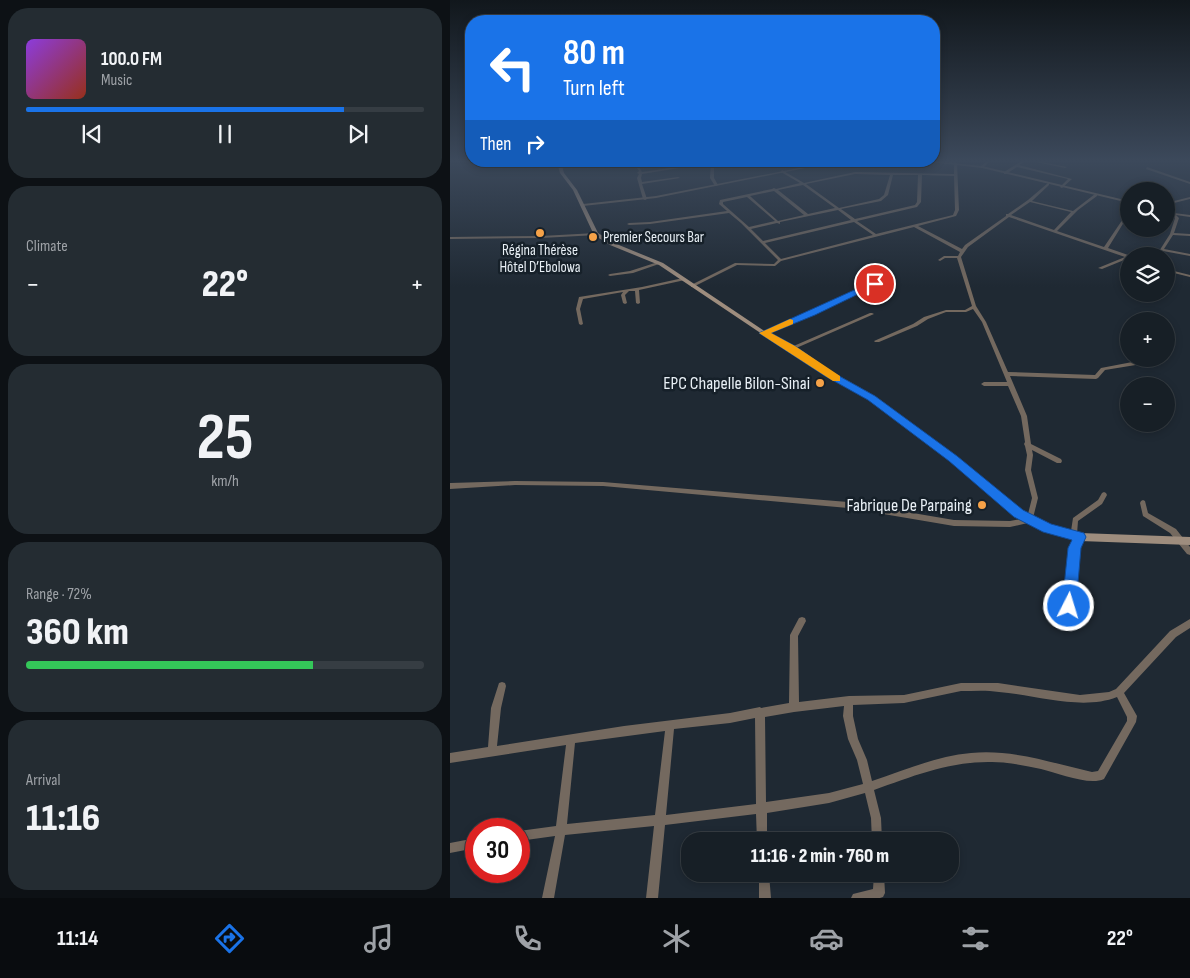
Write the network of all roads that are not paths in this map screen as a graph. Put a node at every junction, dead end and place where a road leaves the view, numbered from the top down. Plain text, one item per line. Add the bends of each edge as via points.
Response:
1 (594, 204) edge
2 (721, 204) edge
3 (758, 204) edge
4 (793, 204) edge
5 (828, 204) edge
6 (861, 204) edge
7 (918, 204) edge
8 (956, 204) edge
9 (1024, 204) edge
10 (1041, 204) edge
11 (1084, 204) edge
12 (583, 205) joint
13 (836, 210) junction
14 (729, 212) junction
15 (1074, 212) junction
16 (1007, 215) junction
17 (1175, 215) edge
18 (808, 216) junction
19 (1183, 216) junction
20 (1190, 216) edge
21 (1177, 218) joint
22 (853, 221) junction
23 (779, 222) junction
24 (629, 224) dead end
25 (1175, 224) edge
26 (1120, 225) edge
27 (915, 226) junction
28 (749, 228) junction
29 (1055, 231) junction
30 (596, 234) junction
31 (1175, 234) edge
32 (1190, 235) edge
33 (876, 236) junction
34 (450, 238) edge
35 (763, 242) junction
36 (1106, 248) junction
37 (962, 251) junction
38 (1175, 252) edge
39 (1120, 254) edge
40 (1190, 255) edge
41 (959, 257) junction
42 (780, 260) junction
43 (940, 260) dead end
44 (1120, 260) edge
45 (658, 263) junction
46 (1100, 268) dead end
47 (1175, 272) edge
48 (610, 275) dead end
49 (1190, 276) edge
50 (683, 279) junction
51 (875, 284) dead end
52 (694, 286) junction
53 (637, 289) junction
54 (627, 291) junction
55 (625, 303) dead end
56 (638, 303) dead end
57 (974, 306) junction
58 (872, 314) dead end
59 (581, 324) dead end
60 (764, 333) junction
61 (877, 341) dead end
62 (792, 348) junction
63 (1120, 366) edge
64 (1006, 374) junction
65 (984, 384) dead end
66 (1010, 384) junction
67 (1027, 444) junction
68 (1059, 461) dead end
69 (450, 486) edge
70 (1104, 495) dead end
71 (1143, 503) dead end
72 (1030, 520) junction
73 (1071, 534) junction
74 (1080, 537) junction
75 (1186, 541) edge
76 (1190, 552) edge
77 (1069, 606) dead end
78 (802, 621) dead end
79 (1190, 624) edge
80 (502, 686) dead end
81 (1119, 692) junction
82 (849, 701) junction
83 (794, 707) junction
84 (760, 712) junction
85 (670, 725) junction
86 (571, 739) junction
87 (492, 752) junction
88 (450, 758) edge
89 (868, 787) junction
90 (760, 809) junction
91 (659, 820) junction
92 (561, 830) junction
93 (761, 832) edge
94 (877, 832) edge
95 (530, 834) edge
96 (465, 845) edge
97 (450, 848) edge
98 (764, 882) edge
99 (879, 882) edge
100 (548, 898) edge
101 (652, 898) edge
102 (765, 898) edge
103 (857, 898) edge

1 - 12 street
2 - 14 street
3 - 23 street
4 - 18 street
5 - 13 street
6 - 13 street
7 - 22 street
8 - 27 street via 956,215
9 - 16 street
10 - 15 street
11 - 15 street
12 - 30 main road
13 - 18 street
13 - 22 street
14 - 24 street
14 - 28 street
15 - 29 street
16 - 29 street
16 - 37 street
17 - 19 street
18 - 23 street
19 - 20 street
19 - 21 street
21 - 25 street
22 - 33 street
22 - 35 street
23 - 28 street
26 - 36 street
27 - 33 street
27 - 37 street
28 - 35 street
29 - 36 street
30 - 34 street
30 - 45 main road
31 - 32 street
33 - 42 street
35 - 42 street
36 - 39 street
37 - 41 street
38 - 40 street
41 - 43 street
41 - 57 street
42 - 52 street via 775,265 736,264
44 - 46 street
45 - 48 street
45 - 50 main road
47 - 49 street
50 - 52 main road
50 - 53 street
51 - 60 street
52 - 60 main road
53 - 54 street
53 - 56 street
54 - 55 street via 623,295
54 - 59 street via 581,298 578,309
57 - 61 street via 966,311 946,311 926,318
57 - 64 street
58 - 62 street
60 - 62 main road
62 - 72 main road via 872,398
63 - 64 street via 1103,369 1096,377
64 - 66 street
65 - 66 street
66 - 67 street via 1024,416
67 - 68 street
67 - 72 street via 1030,455 1028,470 1035,498
69 - 72 street via 603,484 848,505 954,523 1010,524
70 - 73 street via 1100,502 1075,520
71 - 75 street via 1145,514
72 - 73 main road
73 - 74 main road
74 - 75 main road
74 - 77 street via 1074,548
75 - 76 street
78 - 83 street via 794,635
79 - 81 street via 1173,634
80 - 87 street via 496,708
81 - 82 street via 1080,699 998,687 961,687 904,698
81 - 89 street via 1132,716 1131,722 1101,776 1092,777 992,757 960,759 920,768
82 - 83 street
82 - 89 street via 848,716 853,740
83 - 84 street
84 - 85 street
84 - 90 street
85 - 86 street
85 - 91 street
86 - 87 street
86 - 92 street
87 - 88 street
89 - 90 street via 838,796
89 - 94 street
90 - 91 street
90 - 93 street
91 - 92 street
91 - 101 street
92 - 95 street
92 - 100 street
96 - 97 street
98 - 102 street
99 - 103 street via 879,893

